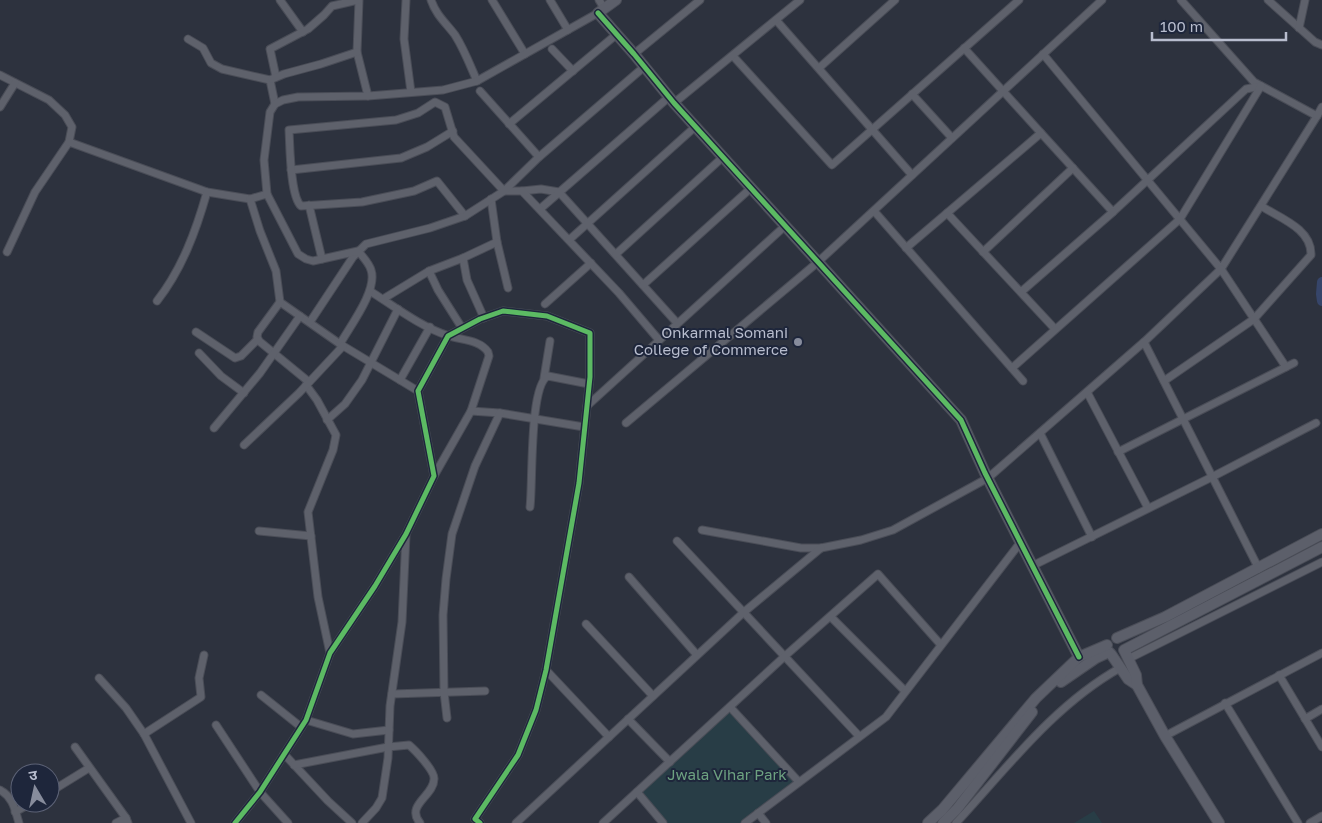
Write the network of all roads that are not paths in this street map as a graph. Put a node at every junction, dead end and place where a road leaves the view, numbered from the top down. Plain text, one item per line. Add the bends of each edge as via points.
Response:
1 (280, 0) edge
2 (359, 0) edge
3 (406, 0) edge
4 (431, 0) edge
5 (492, 0) edge
6 (550, 0) edge
7 (616, 0) edge
8 (700, 0) edge
9 (800, 0) edge
10 (895, 0) edge
11 (1019, 0) edge
12 (1102, 0) edge
13 (1181, 0) edge
14 (1268, 0) edge
15 (1305, 0) edge
16 (330, 3) edge
17 (600, 11) edge
18 (776, 20) junction
19 (1299, 28) junction
20 (568, 30) junction
21 (303, 32) junction
22 (617, 34) junction
23 (188, 40) dead end
24 (1322, 45) edge
25 (964, 48) junction
26 (552, 49) dead end
27 (357, 52) junction
28 (525, 54) junction
29 (634, 54) junction
30 (1044, 54) junction
31 (732, 56) junction
32 (644, 67) junction
33 (819, 68) junction
34 (573, 71) junction
35 (0, 75) edge
36 (273, 78) junction
37 (477, 81) junction
38 (16, 83) junction
39 (1261, 86) junction
40 (480, 91) dead end
41 (411, 92) junction
42 (1003, 92) junction
43 (912, 94) junction
44 (368, 96) junction
45 (671, 100) junction
46 (275, 104) junction
47 (0, 106) edge
48 (1322, 107) edge
49 (1317, 116) junction
50 (509, 124) junction
51 (695, 127) junction
52 (872, 129) junction
53 (453, 131) junction
54 (1041, 133) junction
55 (952, 138) junction
56 (69, 142) junction
57 (723, 157) junction
58 (539, 158) junction
59 (1073, 168) junction
60 (291, 170) junction
61 (912, 175) junction
62 (1148, 180) junction
63 (751, 188) junction
64 (504, 191) junction
65 (522, 191) junction
66 (207, 192) junction
67 (559, 192) junction
68 (267, 194) junction
69 (250, 199) junction
70 (491, 200) junction
71 (309, 205) junction
72 (1261, 206) junction
73 (540, 209) junction
74 (874, 211) junction
75 (1113, 212) junction
76 (947, 213) junction
77 (466, 216) junction
78 (1180, 219) junction
79 (588, 223) junction
80 (785, 226) junction
81 (569, 240) junction
82 (497, 242) junction
83 (361, 248) junction
84 (906, 248) junction
85 (7, 252) dead end
86 (983, 252) junction
87 (616, 254) junction
88 (463, 258) junction
89 (322, 259) junction
90 (818, 262) junction
91 (591, 263) junction
92 (1221, 269) junction
93 (429, 271) junction
94 (643, 285) junction
95 (508, 288) dead end
96 (370, 291) junction
97 (1020, 292) junction
98 (383, 299) junction
99 (157, 302) dead end
100 (280, 302) junction
101 (545, 304) dead end
102 (398, 309) junction
103 (300, 316) junction
104 (484, 318) junction
105 (1254, 319) junction
106 (310, 322) junction
107 (677, 323) junction
108 (430, 327) junction
109 (462, 328) junction
110 (1056, 329) junction
111 (196, 332) dead end
112 (448, 336) junction
113 (258, 339) junction
114 (659, 340) junction
115 (550, 341) dead end
116 (1144, 342) junction
117 (342, 345) junction
118 (199, 354) dead end
119 (274, 354) junction
120 (372, 363) junction
121 (1294, 363) dead end
122 (1286, 367) junction
123 (1012, 368) junction
124 (544, 378) junction
125 (400, 380) junction
126 (1023, 381) dead end
127 (1164, 381) junction
128 (308, 383) junction
129 (589, 384) junction
130 (418, 391) junction
131 (244, 392) junction
132 (1086, 392) junction
133 (587, 406) junction
134 (472, 411) junction
135 (500, 413) junction
136 (535, 418) junction
137 (327, 420) junction
138 (1183, 420) junction
139 (1316, 422) dead end
140 (626, 423) dead end
141 (584, 427) junction
142 (214, 428) dead end
143 (1040, 433) junction
144 (244, 445) dead end
145 (1118, 452) junction
146 (434, 476) junction
147 (1212, 477) junction
148 (988, 478) junction
149 (530, 507) dead end
150 (1148, 508) junction
151 (702, 530) dead end
152 (259, 531) dead end
153 (406, 534) junction
154 (1322, 534) edge
155 (311, 536) junction
156 (1092, 537) junction
157 (676, 541) dead end
158 (1020, 542) junction
159 (1322, 547) edge
160 (820, 548) junction
161 (1322, 562) edge
162 (1032, 566) junction
163 (1259, 569) junction
164 (630, 577) dead end
165 (1208, 605) junction
166 (744, 612) junction
167 (1214, 616) junction
168 (832, 617) junction
169 (586, 624) dead end
170 (1117, 638) junction
171 (941, 645) junction
172 (1109, 650) junction
173 (330, 653) junction
174 (1322, 653) edge
175 (1126, 654) junction
176 (204, 655) dead end
177 (698, 655) junction
178 (785, 656) junction
179 (1079, 657) junction
180 (1120, 668) junction
181 (549, 673) junction
182 (1279, 675) junction
183 (99, 678) dead end
184 (1137, 684) junction
185 (485, 691) dead end
186 (905, 691) junction
187 (444, 692) junction
188 (392, 694) junction
189 (261, 695) dead end
190 (653, 696) junction
191 (1225, 703) junction
192 (730, 707) junction
193 (1322, 710) edge
194 (446, 718) dead end
195 (628, 719) junction
196 (1305, 719) junction
197 (306, 720) junction
198 (216, 725) dead end
199 (301, 727) junction
200 (389, 730) junction
201 (144, 734) junction
202 (859, 736) junction
203 (1165, 736) junction
204 (609, 737) junction
205 (75, 747) dead end
206 (388, 747) junction
207 (1322, 747) edge
208 (284, 754) junction
209 (670, 762) junction
210 (294, 765) junction
211 (89, 768) junction
212 (799, 782) junction
213 (60, 786) edge
214 (0, 790) edge
215 (260, 792) junction
216 (636, 792) junction
217 (10, 799) edge
218 (758, 813) junction
219 (1322, 816) edge
220 (127, 820) edge
221 (475, 822) edge
222 (936, 822) edge
223 (116, 823) edge
224 (192, 823) edge
225 (235, 823) edge
226 (288, 823) edge
227 (352, 823) edge
228 (362, 823) edge
229 (420, 823) edge
230 (516, 823) edge
231 (602, 823) edge
232 (663, 823) edge
233 (745, 823) edge
234 (766, 823) edge
235 (956, 823) edge
236 (1219, 823) edge
237 (1298, 823) edge
238 (1310, 823) edge

1 - 21 street
2 - 16 street
2 - 27 street
3 - 41 street via 404,39
4 - 37 street via 439,17 455,36
5 - 28 street
6 - 20 street
7 - 17 street
8 - 29 street
9 - 18 street
10 - 33 street
11 - 25 street
12 - 30 street
13 - 39 street
14 - 19 street
15 - 19 street
16 - 21 street via 324,15
17 - 20 street
17 - 22 street
18 - 31 street
18 - 33 street
19 - 24 street
20 - 28 street
21 - 36 street via 270,49
22 - 29 street
22 - 34 street
23 - 36 street via 203,48 211,63 222,69
25 - 42 street
25 - 43 street
26 - 34 street
27 - 36 street
27 - 44 street
28 - 37 street
29 - 32 street
30 - 42 street
30 - 62 street
31 - 45 street
31 - 52 street via 832,165
32 - 45 street
32 - 58 street
33 - 52 street
34 - 50 street
35 - 38 street
36 - 46 street
37 - 41 street via 443,90
38 - 47 street
38 - 56 street via 49,100 66,115 72,127
39 - 49 street
39 - 62 street via 1246,88
39 - 78 street
40 - 50 street
41 - 44 street
42 - 54 street
42 - 55 street
43 - 52 street
43 - 55 street
44 - 46 street via 298,97
45 - 51 street
45 - 67 street
46 - 68 street via 270,112 264,160
48 - 49 street
49 - 72 street
50 - 58 street
51 - 57 street
51 - 79 street
52 - 61 street
53 - 60 street via 400,158
53 - 60 street via 446,107 434,102 418,113 396,120 289,130
53 - 64 street via 454,137
54 - 59 street
54 - 76 street
55 - 61 street
56 - 66 street
56 - 85 street via 35,192
57 - 63 street
57 - 87 street
58 - 64 street
59 - 75 street
59 - 86 street
60 - 71 street via 297,201 301,206
61 - 74 street
62 - 75 street
62 - 78 street
63 - 80 street
63 - 94 street
64 - 65 street
64 - 70 street
65 - 67 street via 541,189
65 - 73 street
66 - 69 street
66 - 99 street via 188,247
67 - 73 street
67 - 79 street
68 - 69 street
68 - 89 street via 298,254 313,261
69 - 100 street via 276,271
70 - 77 street
70 - 82 street
71 - 77 street via 362,202 414,191 437,181
71 - 89 street
72 - 92 street
72 - 105 street via 1301,231 1311,247 1310,255 1300,268
73 - 81 street
74 - 84 street
74 - 90 street
75 - 97 street
76 - 84 street
76 - 86 street
77 - 83 street
78 - 92 street
78 - 110 street
79 - 81 street
79 - 87 street
80 - 90 street
80 - 107 street
81 - 91 street
82 - 88 street
82 - 95 street
83 - 89 street
83 - 96 street via 372,271
83 - 106 street
84 - 123 street
86 - 97 street
87 - 94 street
88 - 93 street
88 - 104 street via 467,280
90 - 140 street
90 - 148 street via 961,420
91 - 101 street
91 - 114 street
92 - 105 street
92 - 116 street
93 - 98 street
93 - 109 street
94 - 107 street
96 - 98 street
96 - 117 street
97 - 110 street
98 - 102 street
100 - 103 street
100 - 113 street via 258,332
102 - 108 street
102 - 120 street
103 - 106 street
103 - 119 street
104 - 109 street
104 - 129 street via 503,311 547,316 590,333
105 - 122 street
105 - 127 street
106 - 117 street
107 - 114 street
108 - 112 street
108 - 125 street
109 - 112 street
110 - 123 street
111 - 113 street via 235,358
112 - 130 street
112 - 134 street via 480,344 488,352
113 - 119 street
114 - 133 street
115 - 124 street
116 - 127 street
116 - 132 street
117 - 120 street
117 - 128 street
118 - 131 street via 221,376
119 - 128 street
119 - 131 street
120 - 125 street
120 - 137 street via 355,391
121 - 122 street
122 - 138 street
123 - 126 street
124 - 129 street via 552,376
124 - 136 street
125 - 130 street
127 - 138 street
128 - 137 street
128 - 144 street
129 - 133 street
130 - 146 street
131 - 142 street
132 - 143 street
132 - 145 street
133 - 141 street
134 - 135 street
134 - 146 street
135 - 136 street
135 - 187 street via 475,466 452,534 443,615
136 - 141 street
136 - 149 street
137 - 155 street via 336,435 308,512
138 - 145 street
138 - 147 street
139 - 147 street
141 - 181 street via 579,483
143 - 148 street
143 - 156 street
145 - 150 street
146 - 153 street
147 - 150 street
147 - 163 street
148 - 158 street
148 - 160 street via 893,530
150 - 156 street
151 - 160 street via 801,548
152 - 155 street
153 - 173 street
153 - 188 street via 402,622
154 - 163 street
155 - 173 street via 318,597
156 - 162 street
157 - 166 street
158 - 162 street
158 - 171 street
159 - 165 street
160 - 166 street
161 - 167 street
162 - 179 street
163 - 170 street
164 - 177 street
165 - 167 street
165 - 175 street
166 - 177 street
166 - 178 street
167 - 175 street
168 - 171 street via 878,574
168 - 178 street
168 - 186 street
169 - 190 street
170 - 172 street via 1110,640
170 - 175 street via 1123,642
171 - 186 street
172 - 175 street via 1117,655
172 - 179 street
172 - 180 street
172 - 222 street via 1070,675 1040,702 957,809
173 - 197 street
174 - 182 street
175 - 184 street
176 - 201 street via 199,678 201,697
177 - 190 street
178 - 192 street
178 - 202 street
179 - 222 street via 1036,698
180 - 184 street via 1128,679
180 - 235 street via 1057,713
181 - 204 street
181 - 221 street via 518,755
182 - 191 street
182 - 196 street
183 - 201 street
184 - 203 street
185 - 187 street
186 - 202 street via 886,717
187 - 188 street
187 - 194 street
188 - 200 street
189 - 199 street
190 - 195 street
191 - 203 street
191 - 237 street
192 - 209 street
192 - 212 street
193 - 196 street
195 - 204 street
195 - 209 street
196 - 207 street
197 - 199 street
197 - 200 street via 353,734
198 - 215 street
199 - 208 street
200 - 206 street
201 - 224 street
202 - 212 street
203 - 236 street
204 - 230 street
205 - 211 street
206 - 210 street
206 - 228 street via 382,798
206 - 229 street via 409,745 434,775 433,784 416,809
208 - 210 street
208 - 215 street
209 - 216 street
210 - 227 street
211 - 213 street
211 - 220 street
212 - 218 street
214 - 217 street
215 - 225 street
215 - 226 street
216 - 231 street
216 - 232 street
218 - 233 street
218 - 234 street
219 - 238 street
220 - 223 street

